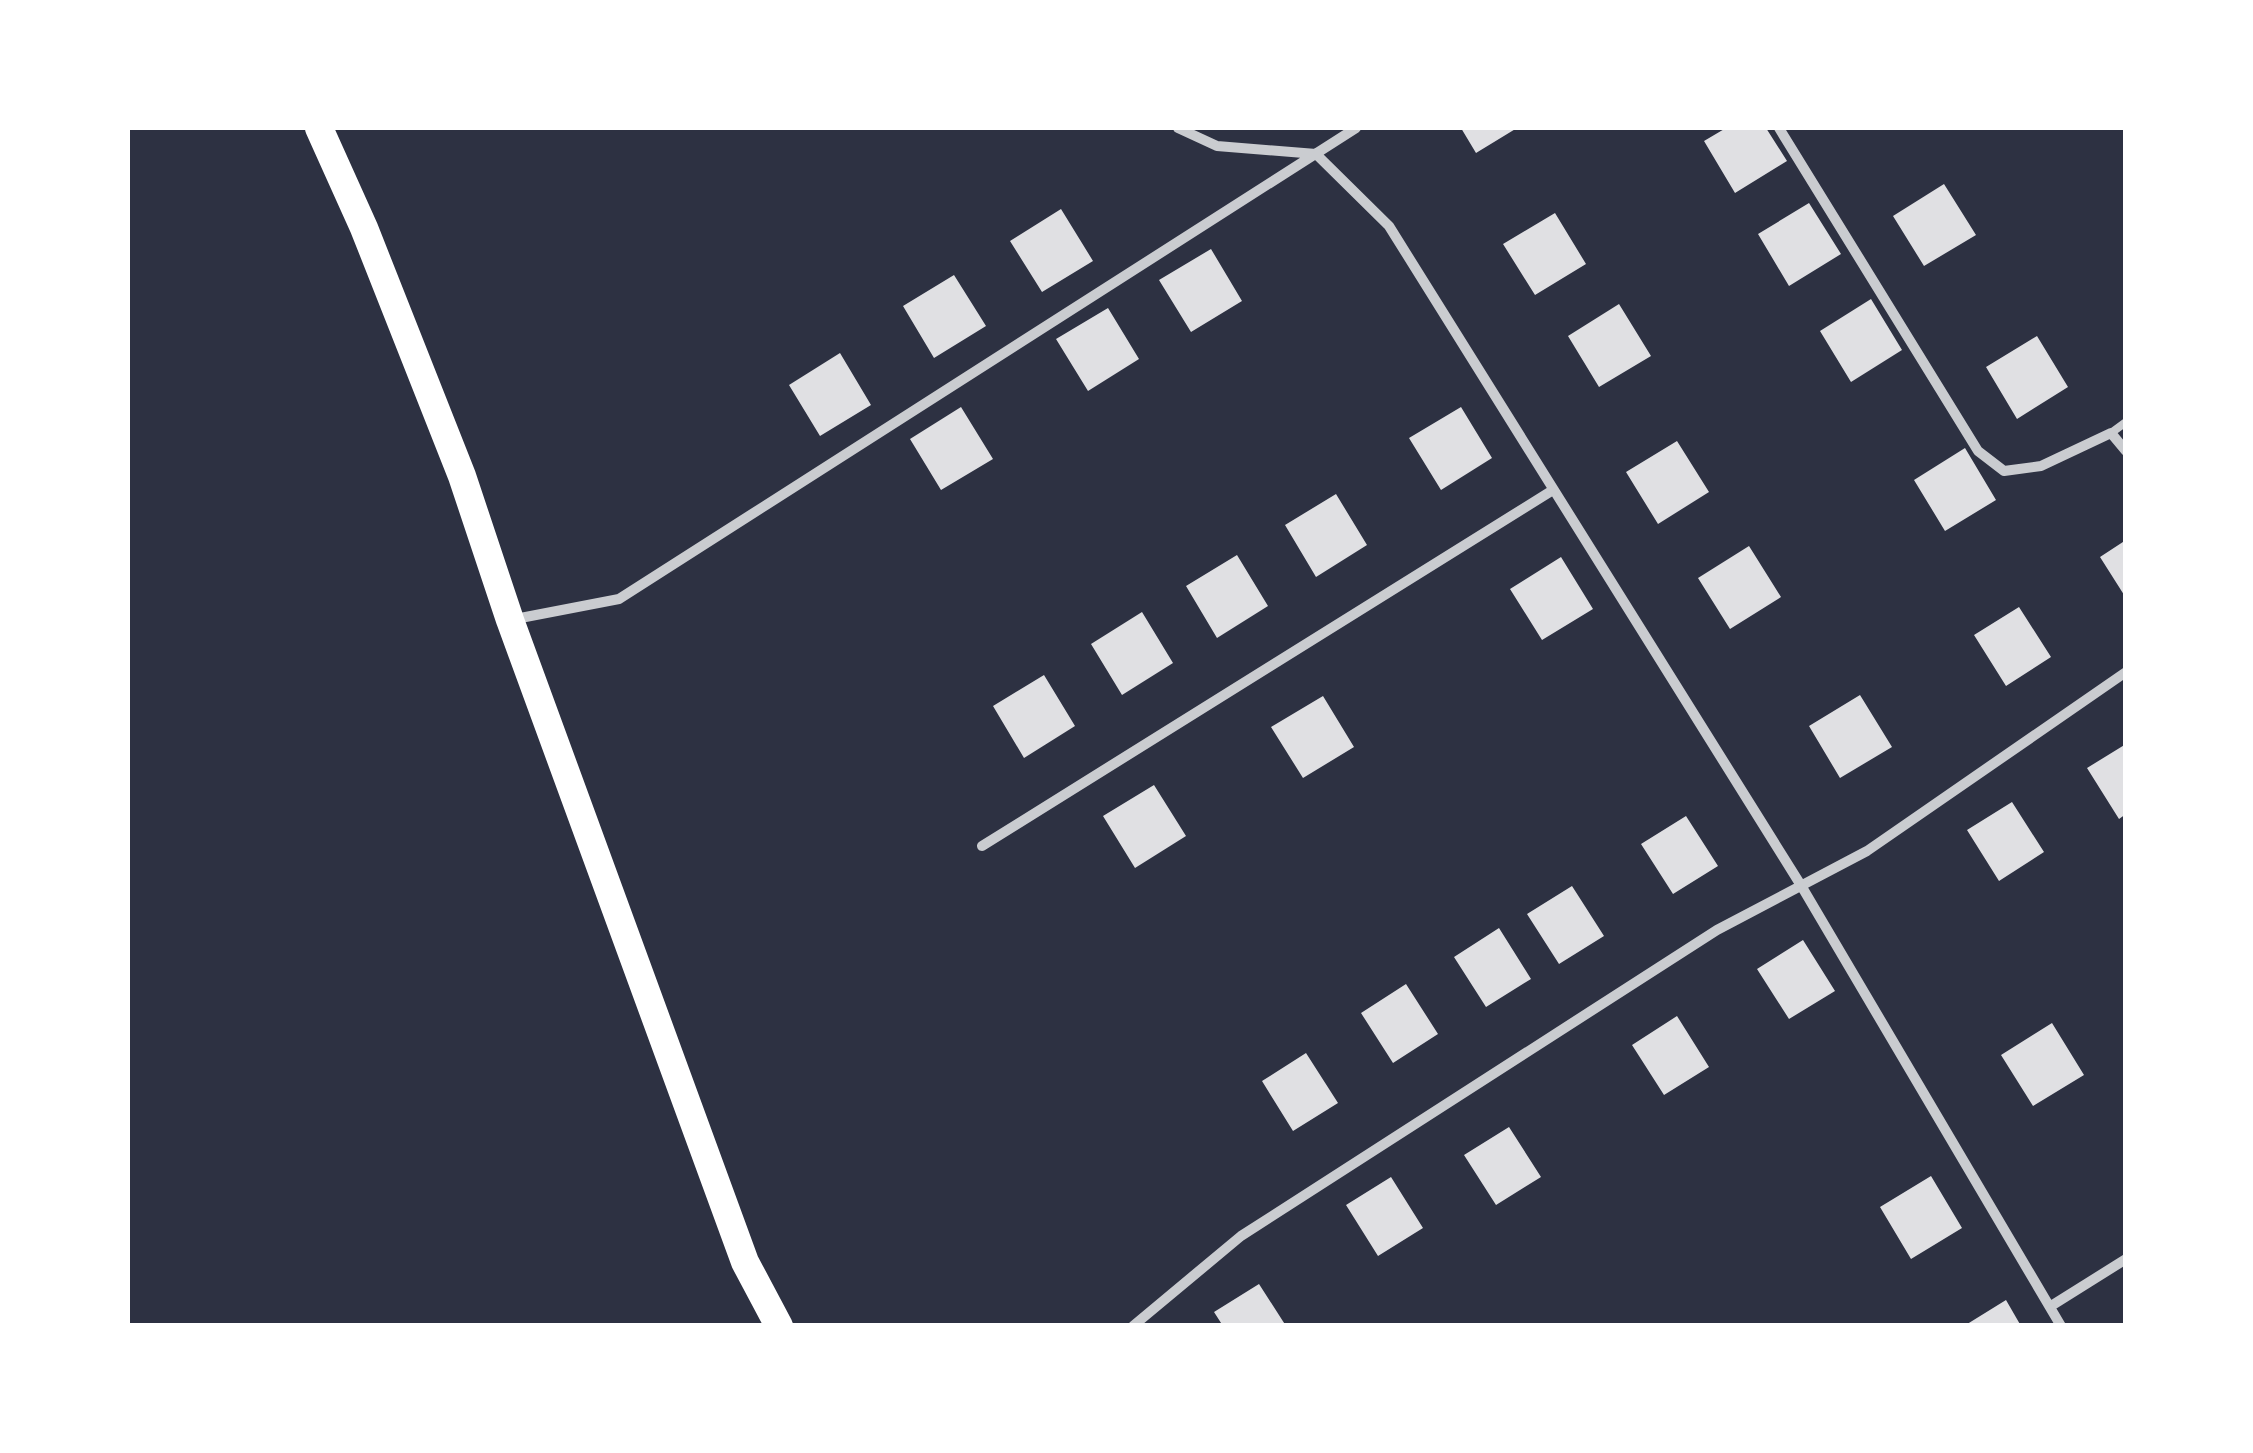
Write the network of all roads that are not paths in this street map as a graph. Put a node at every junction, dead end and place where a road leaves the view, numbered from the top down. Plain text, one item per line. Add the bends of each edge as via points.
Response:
1 (319, 128) edge
2 (1178, 128) edge
3 (1356, 128) edge
4 (1780, 128) edge
5 (1316, 154) junction
6 (2126, 422) edge
7 (2111, 433) junction
8 (2126, 451) edge
9 (1554, 490) junction
10 (510, 620) junction
11 (2126, 672) edge
12 (982, 846) dead end
13 (1802, 887) junction
14 (2126, 1259) edge
15 (2051, 1306) junction
16 (779, 1326) edge
17 (1133, 1326) edge
18 (2062, 1326) edge

1 - 10 highway via 462,476
2 - 5 street via 1217,146
3 - 5 street
4 - 7 street via 1978,451 2004,472 2040,466
5 - 9 street via 1389,226
5 - 10 street via 619,599
6 - 7 lane
7 - 8 street
9 - 12 street
9 - 13 street
10 - 16 highway via 745,1262
11 - 13 street via 1867,850
13 - 15 street
13 - 17 street via 1718,930 1241,1236
14 - 15 street
15 - 18 street

